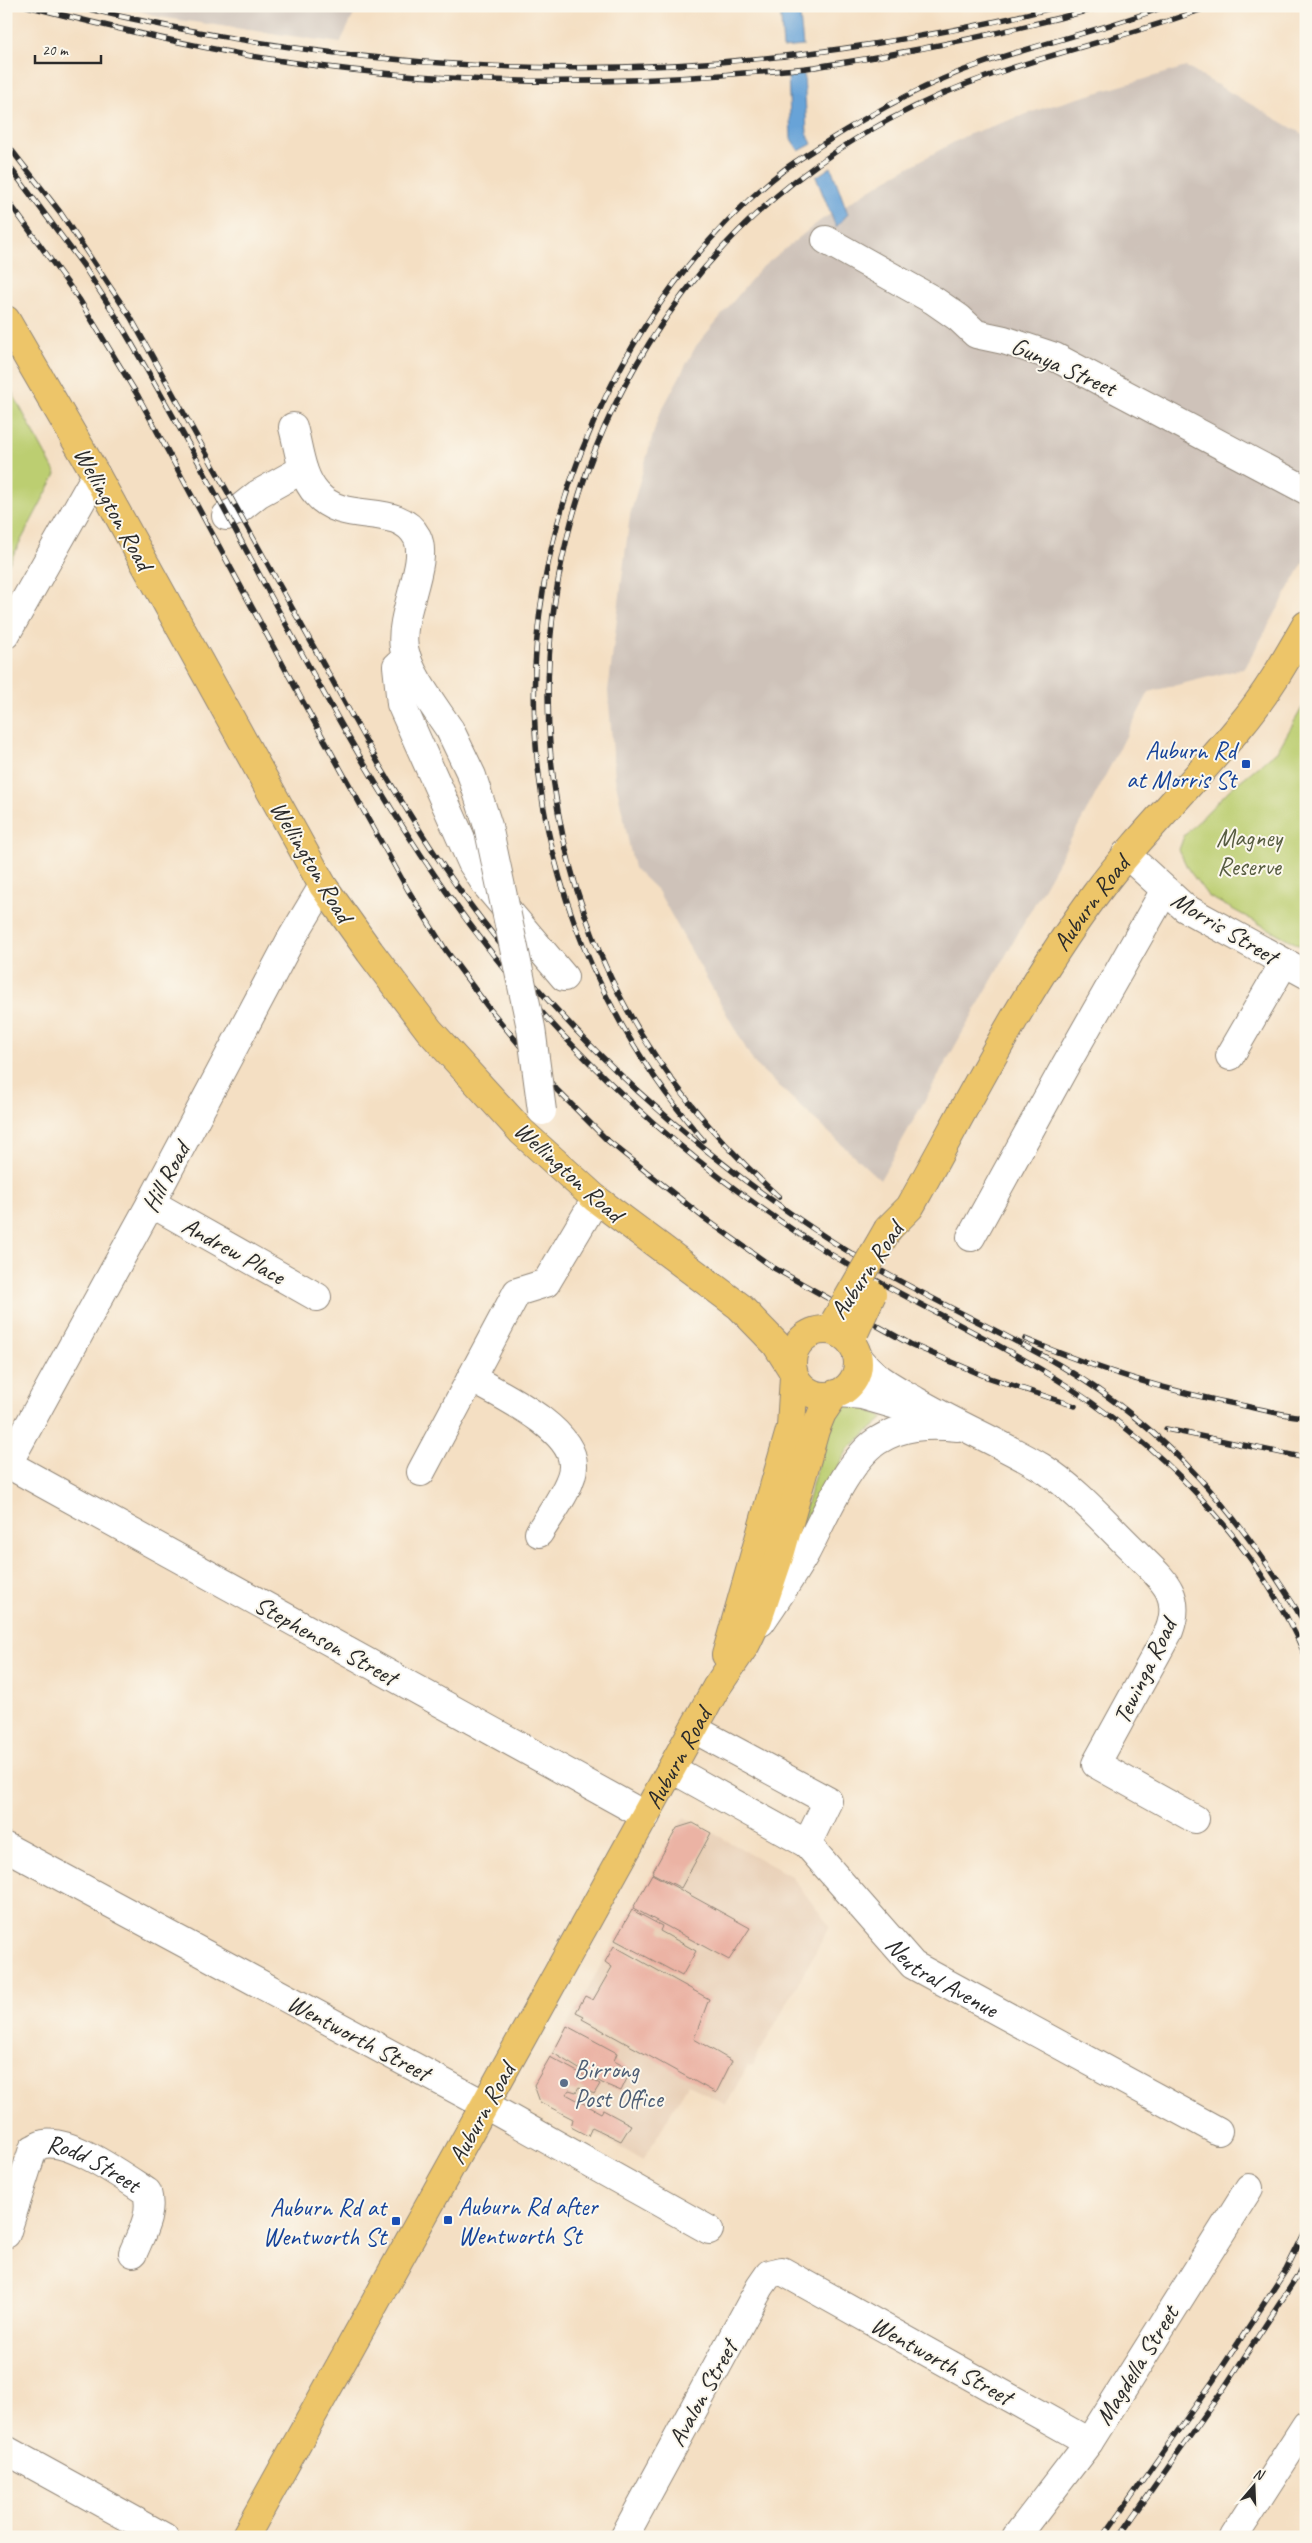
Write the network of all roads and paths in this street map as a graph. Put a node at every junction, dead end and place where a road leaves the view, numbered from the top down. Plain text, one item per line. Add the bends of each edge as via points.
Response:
1 (826, 240) dead end
2 (6, 320) edge
3 (293, 427) dead end
4 (303, 469) junction
5 (96, 475) junction
6 (1306, 490) edge
7 (226, 516) dead end
8 (1306, 625) edge
9 (6, 634) edge
10 (407, 658) junction
11 (1126, 854) junction
12 (323, 886) junction
13 (1165, 890) junction
14 (1295, 968) edge
15 (564, 977) dead end
16 (1230, 1056) dead end
17 (522, 1132) junction
18 (596, 1200) junction
19 (151, 1203) junction
20 (971, 1237) dead end
21 (317, 1297) dead end
22 (739, 1306) junction
23 (839, 1336) junction
24 (794, 1373) junction
25 (471, 1378) junction
26 (837, 1394) junction
27 (958, 1424) junction
28 (7, 1465) edge
29 (421, 1472) dead end
30 (539, 1533) dead end
31 (746, 1644) junction
32 (716, 1688) junction
33 (694, 1729) junction
34 (672, 1769) junction
35 (646, 1816) junction
36 (1195, 1819) dead end
37 (807, 1844) junction
38 (6, 1847) edge
39 (486, 2106) junction
40 (1218, 2130) dead end
41 (1249, 2188) dead end
42 (709, 2230) dead end
43 (6, 2234) edge
44 (133, 2253) dead end
45 (795, 2278) joint
46 (1306, 2425) edge
47 (1088, 2442) junction
48 (6, 2450) edge
49 (164, 2537) edge
50 (245, 2537) edge
51 (624, 2537) edge
52 (1016, 2537) edge
53 (1234, 2537) edge

1 - 6 street, Gunya Street via 933,300 976,334 1055,357
2 - 5 main road, Wellington Road
3 - 4 street
4 - 7 street
4 - 10 street via 316,494 330,506 396,519 411,528 418,539 419,562 403,629
5 - 9 street
5 - 12 main road, Wellington Road
8 - 11 main road, Auburn Road via 1271,686 1240,726
10 - 15 street via 397,666 401,704 472,862 487,886
10 - 17 street, bridge via 450,730 472,776 488,826 531,1028 542,1111
11 - 13 street, Morris Street
11 - 23 main road, Auburn Road, bridge via 1033,985
12 - 17 main road, Wellington Road via 429,1030
12 - 19 street, Hill Road via 290,941
13 - 14 street, Morris Street via 1185,908
13 - 20 street, Auburn Road
14 - 16 street
17 - 18 main road, Wellington Road
18 - 22 main road, Wellington Road
18 - 25 street via 546,1283 517,1292
19 - 21 street, Andrew Place
19 - 28 street, Hill Road
22 - 23 main road, Wellington Road via 790,1327
22 - 24 main road, Wellington Road via 765,1332
23 - 24 main road via 797,1344 792,1357
23 - 26 main road via 856,1374 850,1384
23 - 27 street, Tewinga Road via 884,1382
24 - 26 main road via 801,1386 811,1393 822,1396
24 - 32 main road, Auburn Road via 791,1427
25 - 29 street
25 - 30 street via 530,1412 570,1449 573,1466 567,1485
26 - 27 street, Tewinga Road via 866,1396
26 - 31 main road, Auburn Road via 822,1413 815,1430 766,1599
27 - 31 street, Auburn Road via 907,1428 886,1436 867,1449 847,1476 786,1586
27 - 36 street, Tewinga Road via 1043,1468 1072,1491 1171,1593 1175,1605 1169,1630 1096,1764
28 - 35 street, Stephenson Street
31 - 32 main road, Auburn Road
32 - 33 main road, Auburn Road
33 - 34 main road, Auburn Road
33 - 37 street via 828,1801
34 - 35 main road, Auburn Road
34 - 37 street, Neutral Avenue
35 - 39 main road, Auburn Road
37 - 40 street, Neutral Avenue via 913,1966
38 - 39 street, Wentworth Street
39 - 42 street, Wentworth Street
39 - 50 main road, Auburn Road
41 - 47 street, Magdella Street
43 - 44 street, Rodd Street via 33,2149 44,2144 60,2145 84,2154 147,2192 150,2204 147,2220
45 - 47 street, Wentworth Street
45 - 51 street, Avalon Street via 782,2271 769,2274
46 - 53 street
47 - 52 street, Magdella Street
48 - 49 street

